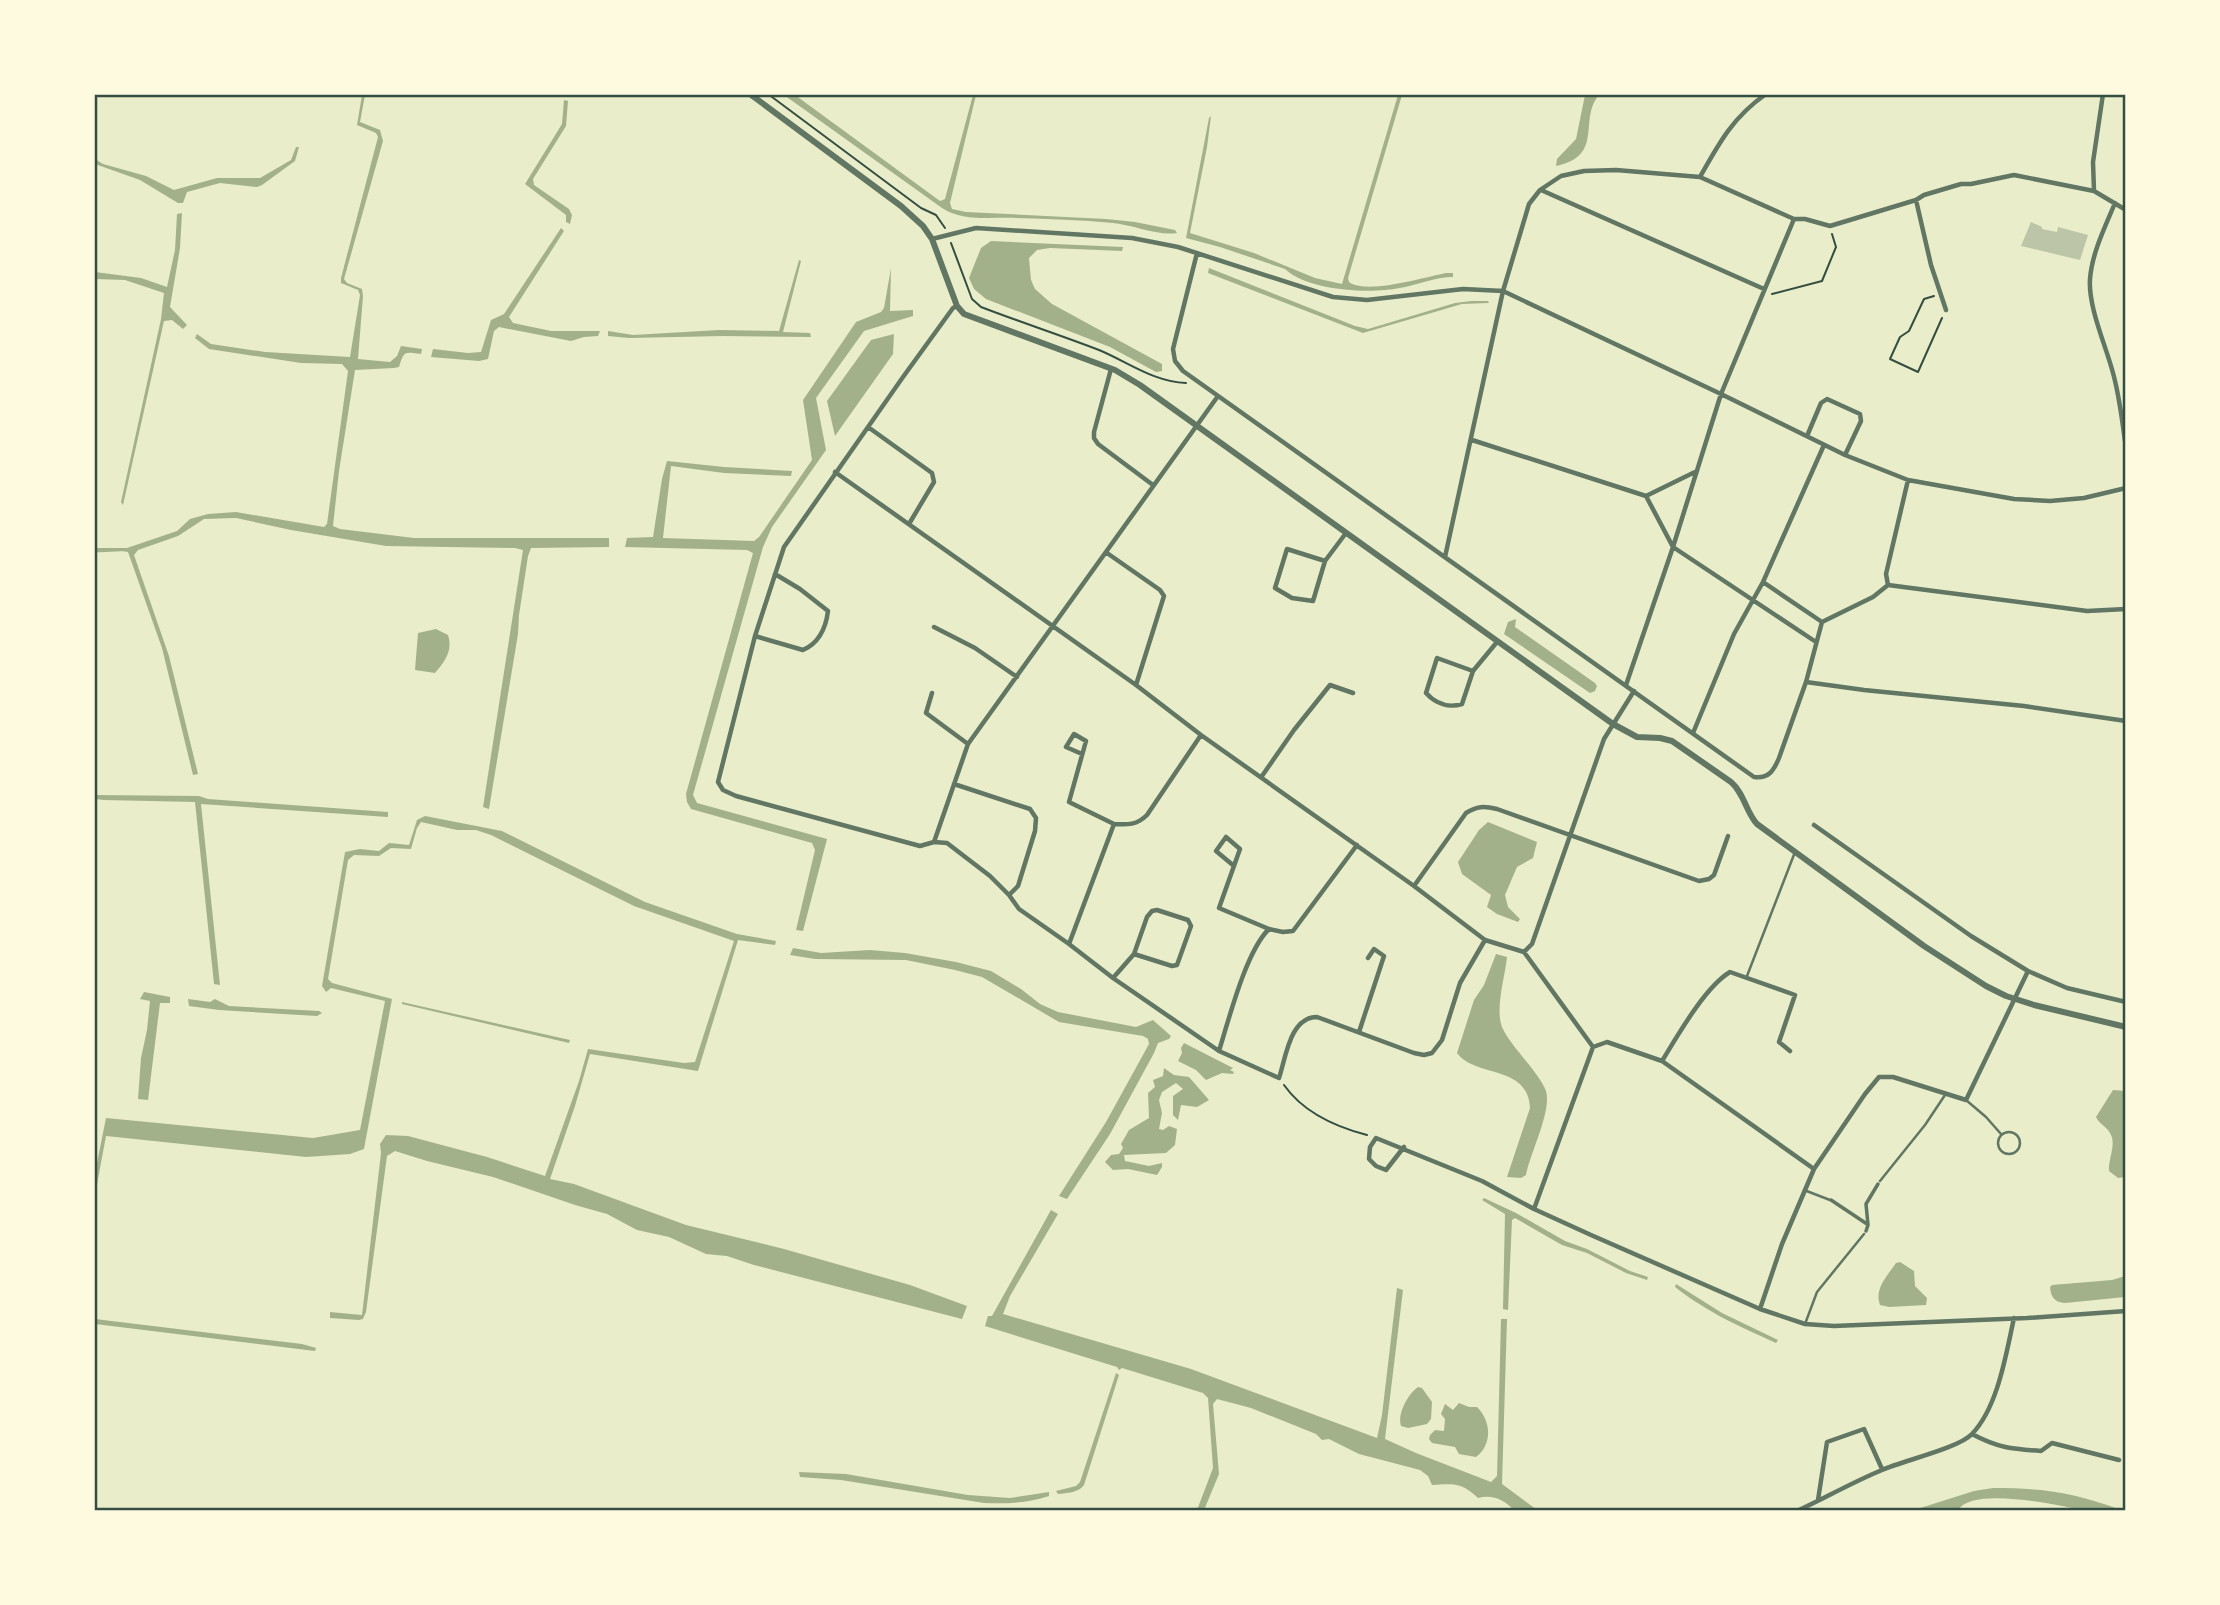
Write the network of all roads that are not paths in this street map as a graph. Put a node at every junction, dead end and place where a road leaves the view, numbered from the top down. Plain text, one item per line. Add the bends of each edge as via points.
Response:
1 (750, 94) edge
2 (1766, 94) edge
3 (2103, 94) edge
4 (1700, 177) junction
5 (1540, 190) junction
6 (2094, 191) junction
7 (1916, 200) junction
8 (2115, 203) junction
9 (2126, 210) edge
10 (1794, 219) junction
11 (932, 239) junction
12 (1197, 253) junction
13 (1763, 290) junction
14 (1503, 291) junction
15 (957, 306) junction
16 (1946, 310) road end
17 (1111, 369) junction
18 (1721, 394) junction
19 (1218, 396) junction
20 (1196, 425) junction
21 (868, 427) junction
22 (1807, 436) junction
23 (1472, 440) junction
24 (1824, 445) junction
25 (2126, 447) edge
26 (1844, 455) junction
27 (1698, 471) junction
28 (835, 472) junction
29 (1908, 480) junction
30 (1153, 485) junction
31 (2126, 488) edge
32 (1646, 496) junction
33 (909, 524) junction
34 (1346, 533) junction
35 (1674, 547) junction
36 (1107, 553) junction
37 (1445, 556) junction
38 (1325, 561) junction
39 (775, 573) junction
40 (1763, 582) junction
41 (1888, 586) junction
42 (1754, 602) junction
43 (2126, 609) edge
44 (1822, 622) junction
45 (934, 627) dead end
46 (1052, 627) junction
47 (755, 636) junction
48 (1497, 642) junction
49 (1816, 642) junction
50 (1473, 671) junction
51 (1017, 677) junction
52 (1806, 682) junction
53 (1136, 685) junction
54 (1626, 685) junction
55 (1634, 691) junction
56 (932, 693) dead end
57 (1353, 693) dead end
58 (2126, 721) edge
59 (1613, 724) junction
60 (1693, 733) junction
61 (1201, 735) junction
62 (968, 744) junction
63 (1082, 754) junction
64 (1262, 776) junction
65 (954, 784) junction
66 (1114, 824) junction
67 (1815, 825) dead end
68 (1569, 835) junction
69 (1728, 836) dead end
70 (934, 842) junction
71 (1357, 845) junction
72 (1795, 852) junction
73 (1234, 866) junction
74 (1414, 886) junction
75 (1009, 895) junction
76 (1269, 929) junction
77 (1485, 940) junction
78 (1069, 944) junction
79 (1524, 952) junction
80 (1134, 954) junction
81 (1368, 958) dead end
82 (2028, 971) junction
83 (1747, 976) junction
84 (1113, 978) junction
85 (2015, 1000) junction
86 (2125, 1001) edge
87 (2126, 1027) edge
88 (1359, 1032) junction
89 (1593, 1047) junction
90 (1219, 1051) junction
91 (1790, 1051) dead end
92 (1662, 1060) junction
93 (1945, 1095) junction
94 (1966, 1100) junction
95 (2002, 1135) junction
96 (1404, 1147) junction
97 (1814, 1169) junction
98 (1879, 1182) joint
99 (1804, 1190) junction
100 (1831, 1200) joint
101 (1534, 1209) junction
102 (1868, 1225) junction
103 (1865, 1233) joint
104 (1760, 1309) junction
105 (2126, 1311) edge
106 (2014, 1318) junction
107 (1805, 1324) junction
108 (1972, 1434) junction
109 (2119, 1460) dead end
110 (1882, 1469) junction
111 (1818, 1502) junction
112 (1799, 1510) edge

1 - 11 street via 901,206
2 - 4 street via 1722,136
3 - 6 street
4 - 5 street via 1584,171 1561,176
4 - 10 street
5 - 13 street
5 - 14 street via 1529,204
6 - 7 street via 2014,175 1961,184
6 - 8 street
7 - 10 street via 1830,226
7 - 16 street
8 - 9 street
8 - 25 street via 2093,258 2090,282
10 - 13 street
11 - 12 street via 976,228 1103,235
11 - 15 street
12 - 14 street via 1333,297 1367,300 1463,289
12 - 19 street via 1173,355 1183,371
13 - 18 street
14 - 18 street
14 - 23 street
15 - 17 street via 971,318
15 - 21 street
17 - 20 street
17 - 30 street via 1094,438
18 - 22 street
18 - 27 street
19 - 20 street
19 - 37 street
20 - 30 street
20 - 34 street
21 - 28 street
21 - 33 street via 932,473 934,482
22 - 24 street
22 - 26 street via 1826,399 1860,414
23 - 32 street
23 - 37 street
24 - 26 street
24 - 40 street
26 - 29 street
27 - 32 street
27 - 35 street
28 - 33 street
28 - 39 street via 784,547
29 - 31 street via 2050,501
29 - 41 street via 1886,574
30 - 36 street
32 - 35 street
33 - 46 street
34 - 38 street
34 - 48 street
35 - 42 street
35 - 54 street
36 - 46 street
36 - 53 street via 1164,596
37 - 54 street
38 - 38 street via 1287,549 1275,588 1292,598 1313,601
39 - 47 street
39 - 47 street via 828,611 827,620 814,643 803,650
40 - 42 street
40 - 44 street
41 - 43 street via 2087,611
41 - 44 street
42 - 49 street
42 - 60 street via 1734,634
44 - 49 street
45 - 51 street
46 - 51 street
46 - 53 street
47 - 70 street via 718,782 723,790 920,846
48 - 50 street
48 - 59 street
49 - 52 street
50 - 50 street via 1437,658 1426,693 1444,704 1462,704
51 - 62 street
52 - 58 street
52 - 60 street via 1774,769 1764,777 1754,777
53 - 61 street
54 - 55 street
55 - 59 street
55 - 60 street
56 - 62 street via 926,713
57 - 64 street via 1330,685
59 - 68 street
59 - 72 street via 1634,736 1672,741 1731,782 1754,821
61 - 64 street
61 - 66 street via 1147,815 1139,822
62 - 65 street
63 - 63 street via 1086,741 1074,734 1066,747
63 - 66 street via 1069,802
64 - 71 street
65 - 70 street
65 - 75 street via 1030,808 1036,818 1018,886
66 - 78 street
67 - 82 street
68 - 69 street via 1699,881 1714,874
68 - 74 street via 1497,809 1474,808
68 - 79 street via 1532,944
70 - 75 street via 947,843
71 - 74 street
71 - 76 street via 1293,931
72 - 83 lane
72 - 85 street via 1950,964
73 - 73 street via 1240,849 1226,837 1216,851
73 - 76 street via 1219,908
74 - 77 street
75 - 78 street via 1018,909
76 - 90 street via 1250,961
77 - 79 street
77 - 88 street via 1460,983 1442,1040 1432,1053 1414,1053
78 - 84 street
79 - 89 street
80 - 80 street via 1177,965 1191,926 1188,920 1152,911
80 - 84 street
81 - 88 street via 1374,949 1384,956
82 - 85 street
82 - 86 street via 2067,988
83 - 91 street via 1795,995 1779,1042
83 - 92 street via 1730,972 1719,978
84 - 90 street
85 - 87 street
85 - 94 street
88 - 90 street via 1317,1017 1303,1020 1296,1027 1279,1078
89 - 92 street via 1608,1042
89 - 101 street
92 - 97 street
93 - 94 street
93 - 97 street via 1880,1077
93 - 98 lane
94 - 95 lane
95 - 95 lane via 1998,1141 2004,1153 2020,1148 2018,1137 2009,1132
96 - 96 street via 1390,1168 1382,1169 1369,1159 1376,1138
96 - 101 street
97 - 99 street
98 - 102 street via 1866,1204
99 - 100 lane
99 - 104 street
100 - 102 street
101 - 104 street
102 - 103 street
103 - 107 lane via 1817,1292
104 - 107 street
105 - 106 street
106 - 107 street
106 - 108 street via 1995,1393
108 - 109 street via 2003,1448 2041,1451 2052,1443
108 - 110 street
110 - 111 street
110 - 111 street via 1864,1429 1827,1442
111 - 112 street

